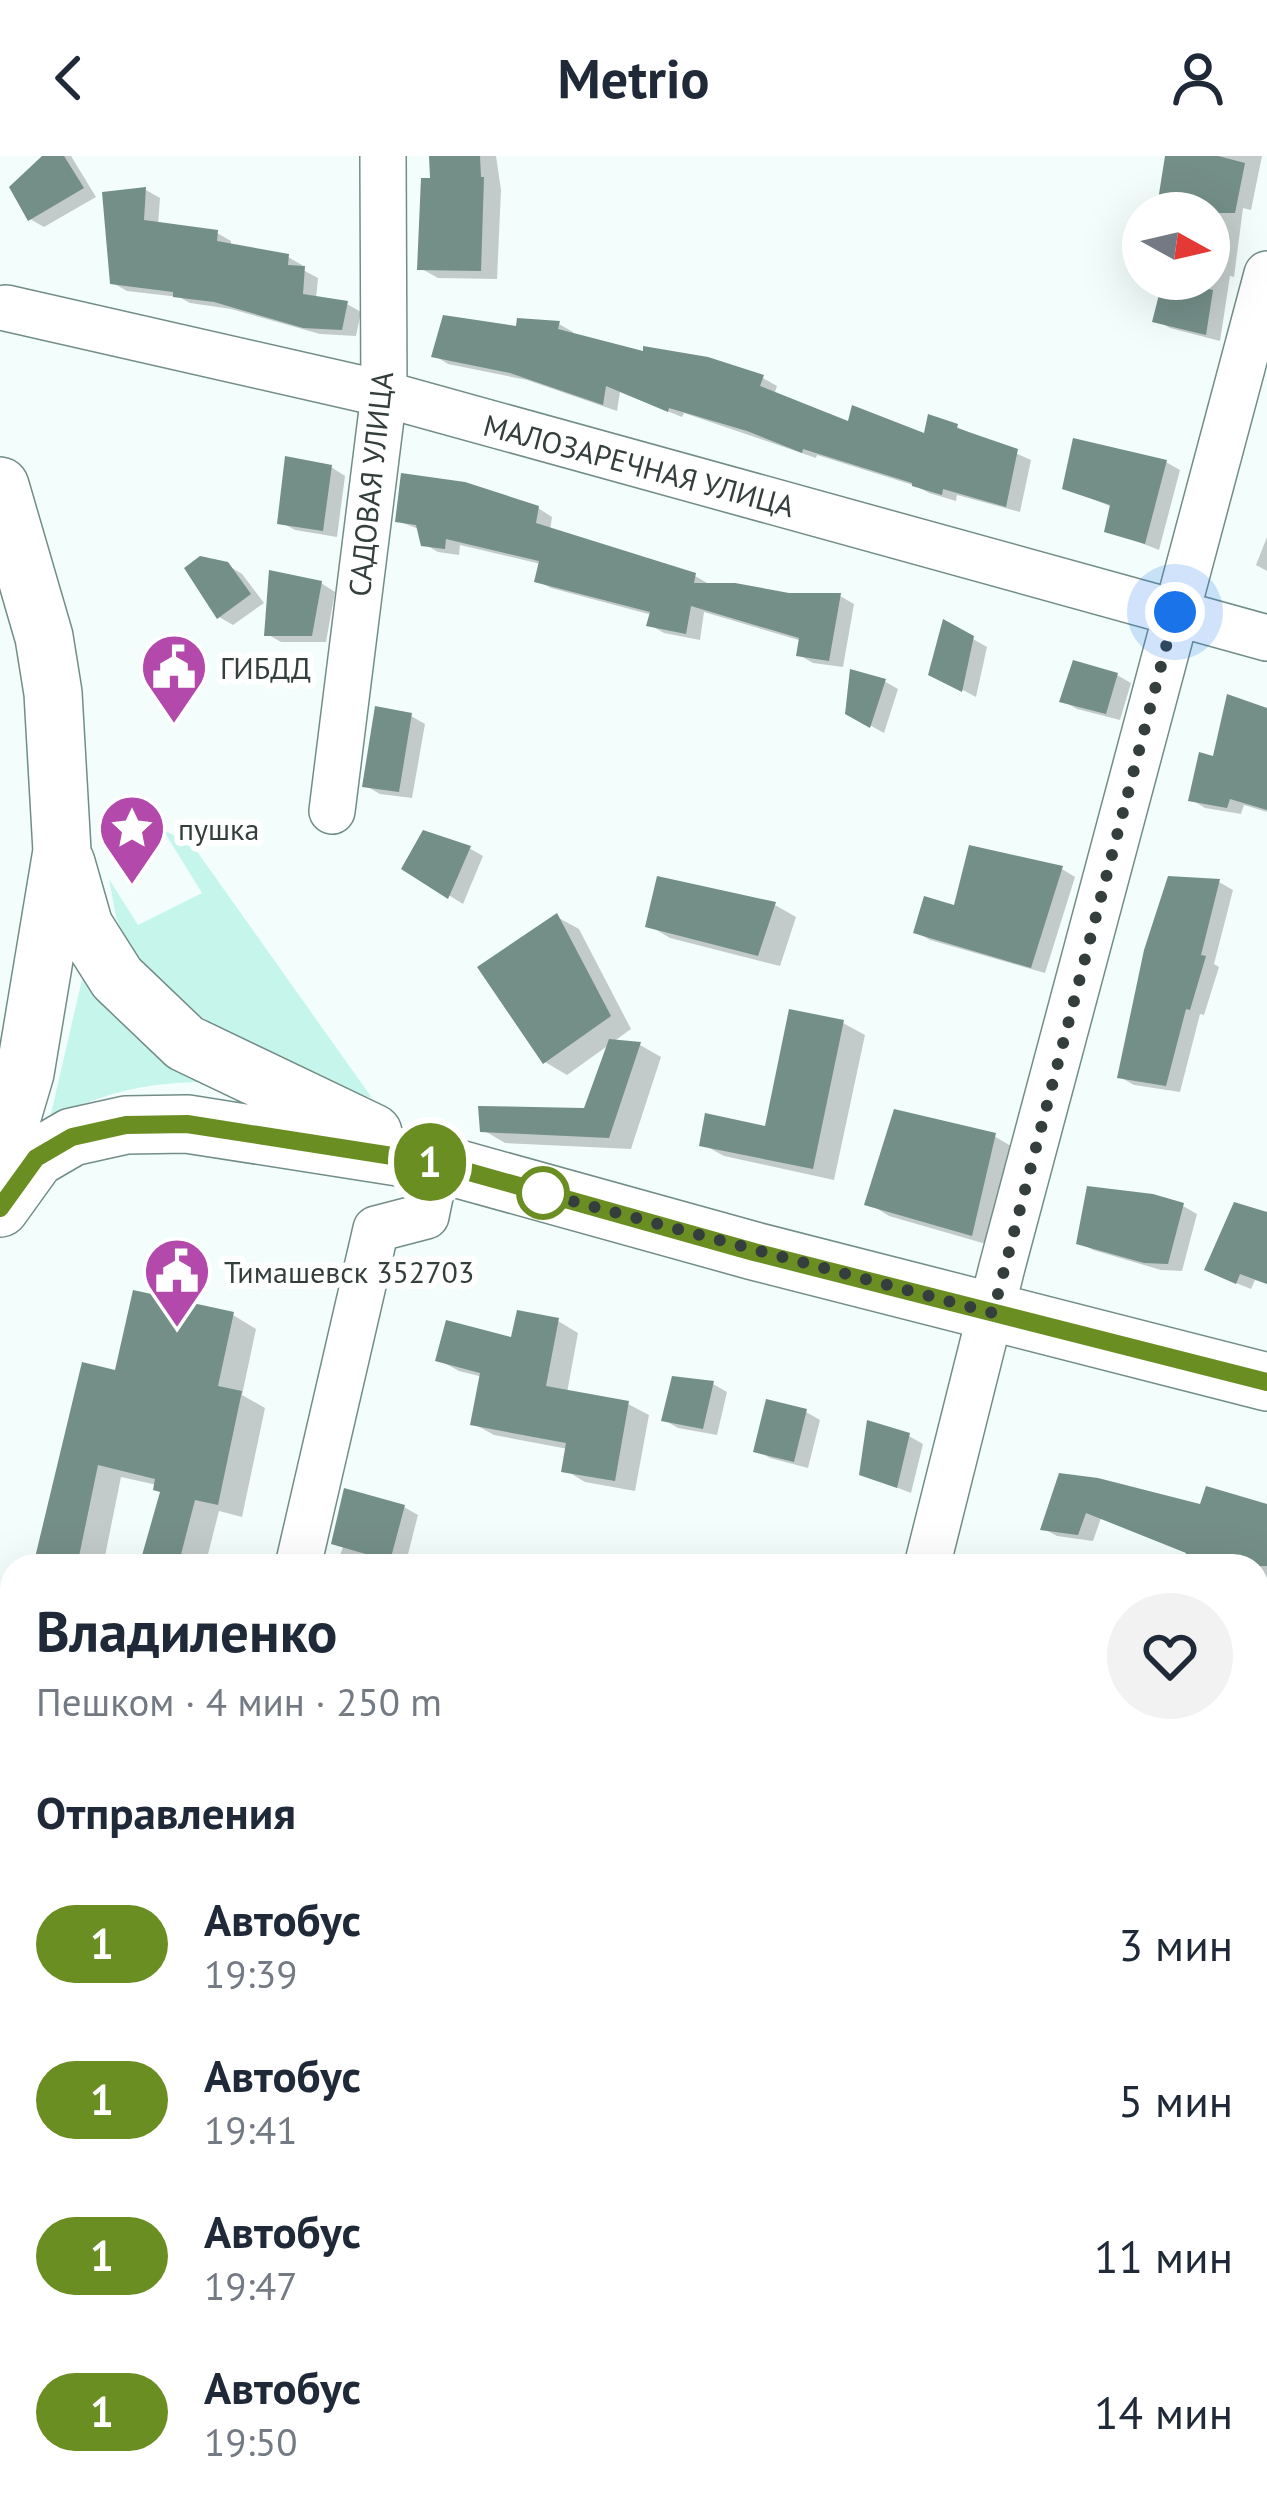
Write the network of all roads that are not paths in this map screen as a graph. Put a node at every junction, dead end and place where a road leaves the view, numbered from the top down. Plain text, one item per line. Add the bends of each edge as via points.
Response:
1 (383, 156) edge
2 (1267, 274) edge
3 (6, 308) dead end
4 (384, 394) junction
5 (0, 486) edge
6 (12, 554) edge
7 (1175, 612) junction
8 (1267, 638) edge
9 (332, 812) dead end
10 (62, 851) junction
11 (0, 1157) edge
12 (437, 1163) junction
13 (0, 1208) edge
14 (993, 1313) junction
15 (1267, 1382) edge
16 (301, 1554) edge
17 (930, 1554) edge

1 - 4 street, САДОВАЯ УЛИЦА
2 - 7 street
3 - 4 street, МАЛОЗАРЕЧНАЯ УЛИЦА
4 - 7 street, МАЛОЗАРЕЧНАЯ УЛИЦА
4 - 9 street, САДОВАЯ УЛИЦА
5 - 6 main road
6 - 10 main road via 44,637
7 - 8 street, МАЛОЗАРЕЧНАЯ УЛИЦА
7 - 14 street
10 - 11 main road via 25,1073
10 - 12 main road via 84,926 118,978 184,1043
12 - 13 main road via 187,1124 126,1125 72,1137 36,1158
12 - 14 main road
12 - 16 street via 426,1216 376,1229
14 - 15 main road
14 - 17 street

